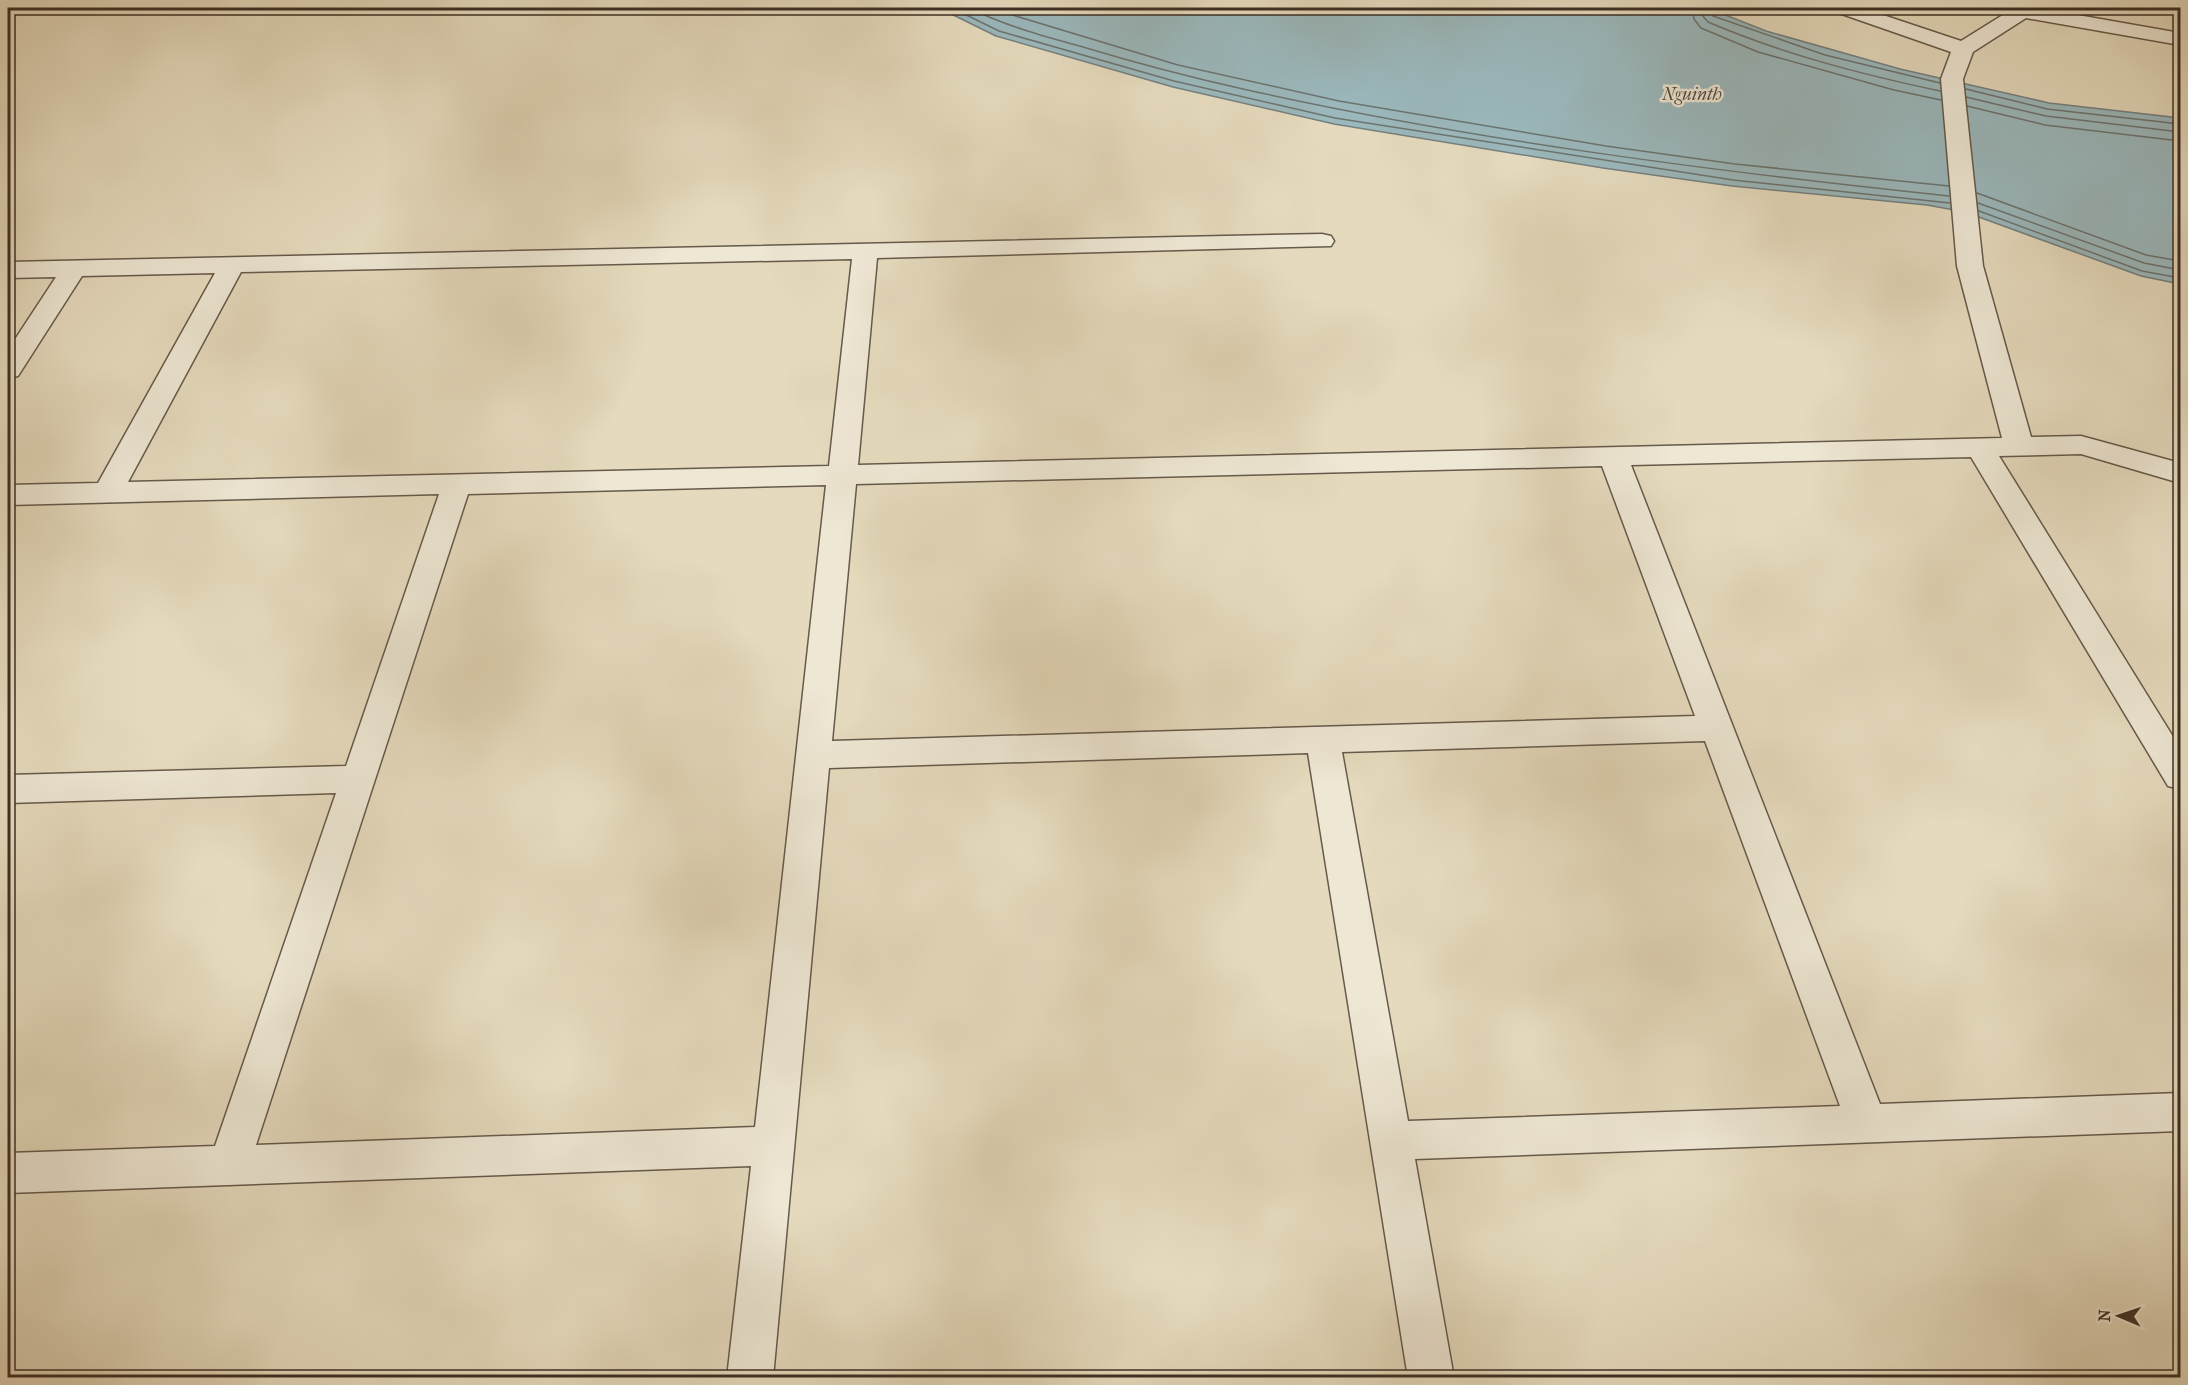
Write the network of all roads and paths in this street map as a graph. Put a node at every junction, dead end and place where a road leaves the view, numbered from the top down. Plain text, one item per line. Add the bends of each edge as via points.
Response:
1 (1843, 8) edge
2 (2024, 9) edge
3 (2181, 39) edge
4 (1963, 49) junction
5 (1322, 241) dead end
6 (865, 251) junction
7 (232, 265) junction
8 (74, 269) junction
9 (8, 270) edge
10 (8, 370) edge
11 (2019, 446) junction
12 (1979, 447) junction
13 (1613, 456) junction
14 (2181, 473) edge
15 (842, 475) junction
16 (457, 484) junction
17 (106, 493) junction
18 (8, 495) edge
19 (1716, 728) junction
20 (1323, 740) junction
21 (813, 755) junction
22 (2178, 769) edge
23 (359, 778) junction
24 (8, 789) edge
25 (2181, 1112) edge
26 (1867, 1124) junction
27 (1391, 1141) junction
28 (773, 1146) junction
29 (229, 1165) junction
30 (8, 1173) edge
31 (750, 1377) edge
32 (1431, 1377) edge

1 - 4 street
2 - 3 street
2 - 4 street
4 - 11 street via 1952,79 1970,266
5 - 6 street
6 - 7 street
6 - 15 street
7 - 8 street
7 - 17 street
8 - 9 street
8 - 10 street
11 - 12 street
11 - 14 street via 2081,445
12 - 13 street
12 - 22 street
13 - 15 street
13 - 19 street
15 - 16 street
15 - 21 street
16 - 17 street
16 - 23 street
17 - 18 street
19 - 20 street
19 - 26 street
20 - 21 street
20 - 27 street
21 - 28 street
23 - 24 street
23 - 29 street
25 - 26 street
26 - 27 street
27 - 32 street
28 - 29 street
28 - 31 street
29 - 30 street

